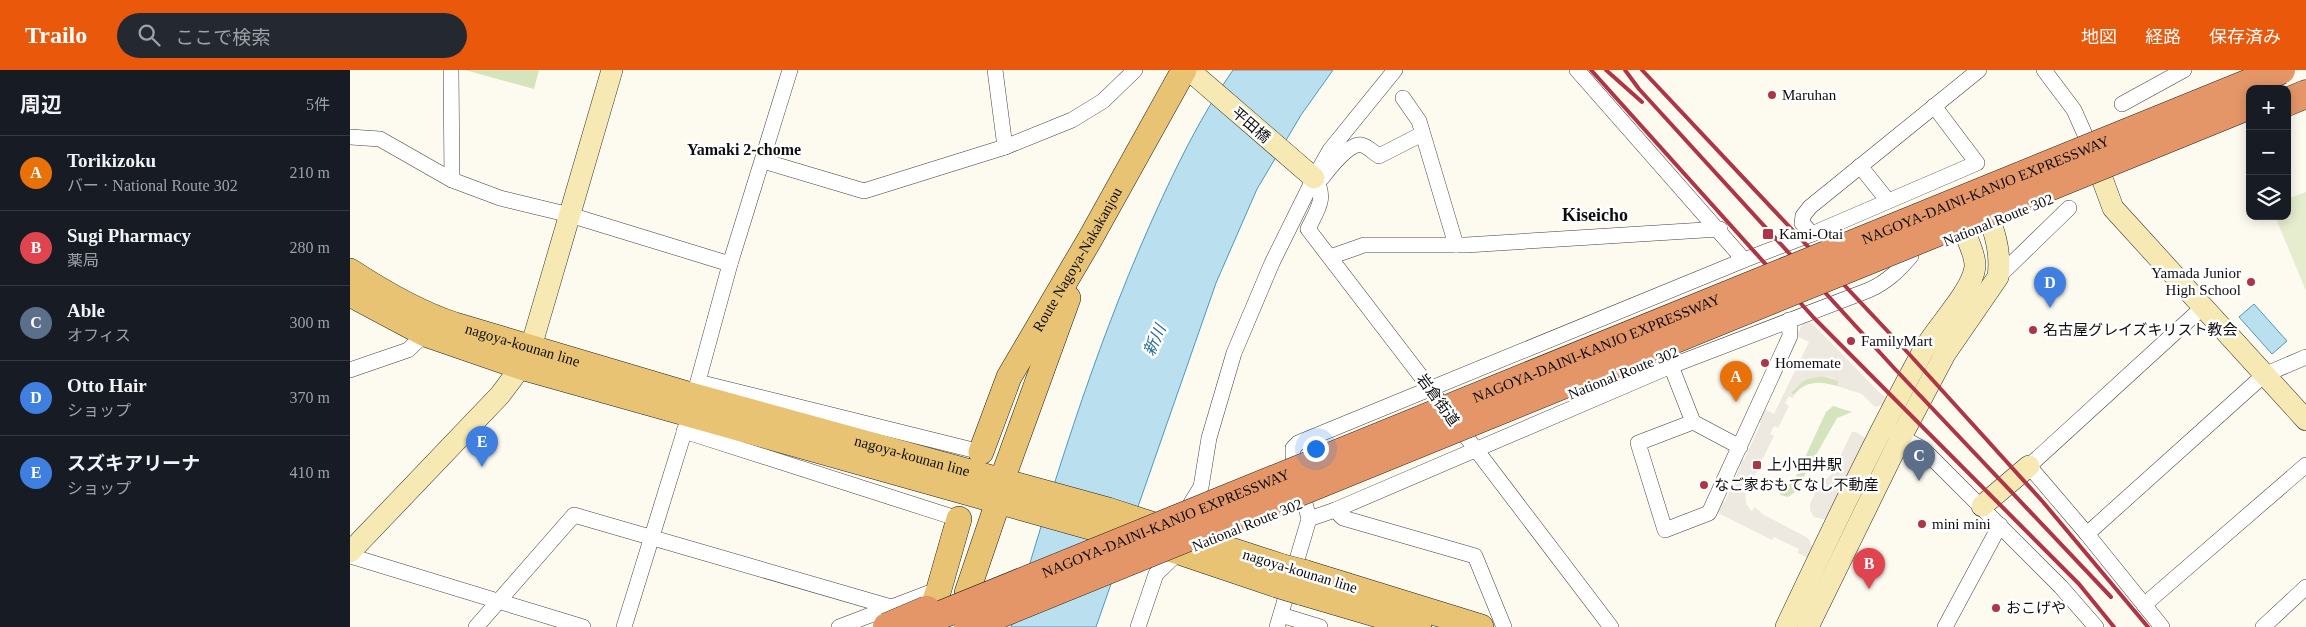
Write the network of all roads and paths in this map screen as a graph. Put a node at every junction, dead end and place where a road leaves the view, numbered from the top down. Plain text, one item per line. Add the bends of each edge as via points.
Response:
1 (451, 70) edge
2 (612, 70) edge
3 (790, 70) edge
4 (995, 70) edge
5 (1135, 70) edge
6 (1395, 70) edge
7 (1577, 70) edge
8 (1979, 70) edge
9 (2044, 70) edge
10 (2184, 70) edge
11 (2281, 70) edge
12 (2244, 72) edge
13 (1191, 74) edge
14 (2306, 82) edge
15 (2291, 88) edge
16 (2306, 94) edge
17 (1403, 98) dead end
18 (2291, 100) edge
19 (2122, 104) dead end
20 (1934, 106) junction
21 (2246, 107) edge
22 (2246, 119) edge
23 (1422, 134) junction
24 (350, 137) edge
25 (2086, 137) junction
26 (1005, 147) junction
27 (763, 160) junction
28 (1860, 166) junction
29 (1976, 173) junction
30 (1311, 176) junction
31 (2102, 177) junction
32 (452, 180) junction
33 (1948, 193) junction
34 (1888, 201) junction
35 (2069, 208) dead end
36 (570, 215) junction
37 (1991, 222) junction
38 (1720, 229) junction
39 (1837, 231) junction
40 (1812, 234) junction
41 (1964, 234) junction
42 (1090, 239) junction
43 (1456, 245) junction
44 (1911, 256) junction
45 (1330, 257) junction
46 (1744, 260) junction
47 (730, 264) junction
48 (350, 271) edge
49 (1998, 277) junction
50 (350, 294) edge
51 (2204, 307) junction
52 (1789, 320) junction
53 (425, 334) junction
54 (526, 357) junction
55 (2306, 357) edge
56 (1671, 366) junction
57 (350, 370) edge
58 (2264, 375) junction
59 (1431, 389) junction
60 (692, 406) junction
61 (2306, 420) edge
62 (1693, 422) junction
63 (1892, 432) junction
64 (1740, 447) junction
65 (1475, 450) junction
66 (981, 452) joint
67 (2306, 465) edge
68 (2029, 466) junction
69 (1005, 493) junction
70 (1191, 503) junction
71 (1982, 506) junction
72 (1335, 510) junction
73 (959, 518) joint
74 (1309, 519) junction
75 (1144, 522) junction
76 (2000, 525) junction
77 (1104, 528) junction
78 (2087, 534) junction
79 (652, 537) junction
80 (1206, 541) junction
81 (1179, 552) junction
82 (350, 554) edge
83 (1291, 579) junction
84 (2306, 587) edge
85 (958, 593) junction
86 (497, 602) junction
87 (2144, 605) junction
88 (889, 617) edge
89 (1279, 621) edge
90 (476, 627) edge
91 (583, 627) edge
92 (624, 627) edge
93 (839, 627) edge
94 (911, 627) edge
95 (925, 627) edge
96 (968, 627) edge
97 (995, 627) edge
98 (1138, 627) edge
99 (1320, 627) edge
100 (1419, 627) edge
101 (1481, 627) edge
102 (1504, 627) edge
103 (1611, 627) edge
104 (1786, 627) edge
105 (1808, 627) edge
106 (1945, 627) edge
107 (2096, 627) edge
108 (2162, 627) edge
109 (2263, 627) edge

1 - 32 street
2 - 36 street
3 - 27 street
4 - 26 street
5 - 26 street via 1103,101 1072,120
6 - 30 street
7 - 38 street
8 - 20 street
9 - 25 street via 2074,110
10 - 19 street
11 - 94 highway, NAGOYA-DAINI-KANJO EXPRESSWAY, bridge
12 - 25 highway
13 - 30 street, 平田橋
13 - 42 main road, Route Nagoya-Nakakanjou
14 - 15 highway
16 - 18 highway
17 - 23 street via 1419,121
20 - 28 street
20 - 29 street
21 - 96 highway, NAGOYA-DAINI-KANJO EXPRESSWAY, bridge
22 - 31 highway, National Route 302
23 - 30 street via 1379,156 1361,144 1357,145
23 - 43 street
24 - 32 street via 380,139
25 - 29 highway
25 - 31 street
26 - 27 street via 864,190
27 - 47 street
28 - 34 street
28 - 40 street via 1803,216 1802,223
29 - 33 highway
29 - 34 street
29 - 37 street
30 - 45 street, 岩倉街道 via 1320,186 1321,202 1308,229
30 - 70 street via 1234,353 1209,438 1201,487
31 - 37 highway, National Route 302
31 - 51 street via 2113,208
32 - 36 street via 500,198
33 - 39 highway
33 - 41 street
34 - 39 street
35 - 49 street
36 - 47 street
36 - 54 street
37 - 41 highway, National Route 302
37 - 49 street via 2000,262
38 - 43 street
38 - 46 street
39 - 40 street
39 - 70 highway via 1589,339
40 - 46 street
41 - 44 highway, National Route 302
41 - 63 street via 1975,265 1972,279 1925,348
42 - 66 main road, Route Nagoya-Nakakanjou via 1009,377
42 - 69 main road
43 - 45 street via 1364,245
44 - 52 street via 1884,283
44 - 80 highway, National Route 302
45 - 59 street, 岩倉街道
46 - 59 street
47 - 60 street
48 - 54 main road, nagoya-kounan line via 437,319
49 - 63 street
50 - 53 main road, nagoya-kounan line
51 - 58 street
51 - 68 street
52 - 56 street
52 - 64 street via 1790,336
53 - 54 main road, nagoya-kounan line
53 - 57 street via 408,350
54 - 60 main road, nagoya-kounan line
54 - 82 street via 500,395
55 - 58 street
56 - 62 street
56 - 65 street
58 - 61 street
58 - 78 street
59 - 65 street, 岩倉街道
59 - 74 street via 1298,443 1293,448
60 - 66 street
60 - 69 main road, nagoya-kounan line
60 - 73 street
60 - 79 street
62 - 64 street
62 - 64 street via 1638,443 1665,530 1710,514
63 - 71 street via 1923,448
63 - 104 street
63 - 105 street
65 - 72 street
65 - 103 street, 岩倉街道
67 - 87 street
68 - 71 street
68 - 78 street
69 - 77 main road, nagoya-kounan line
69 - 85 main road
70 - 75 highway
71 - 76 street
72 - 74 street
72 - 102 street via 1343,518 1475,556
73 - 85 main road
74 - 89 street
75 - 77 highway
75 - 80 main road, nagoya-kounan line
76 - 106 street
76 - 107 street
77 - 81 main road, nagoya-kounan line
77 - 85 highway
78 - 87 street
79 - 86 street via 574,515
79 - 88 street
79 - 92 street
80 - 81 highway, National Route 302
80 - 83 main road, nagoya-kounan line
81 - 83 main road, nagoya-kounan line
81 - 97 highway, National Route 302
81 - 98 street via 1156,574
82 - 86 street
83 - 100 main road, nagoya-kounan line
83 - 101 main road, nagoya-kounan line
84 - 109 street
85 - 88 highway, bridge
85 - 95 main road
86 - 90 street
86 - 91 street
87 - 108 street
88 - 93 street
89 - 99 street

